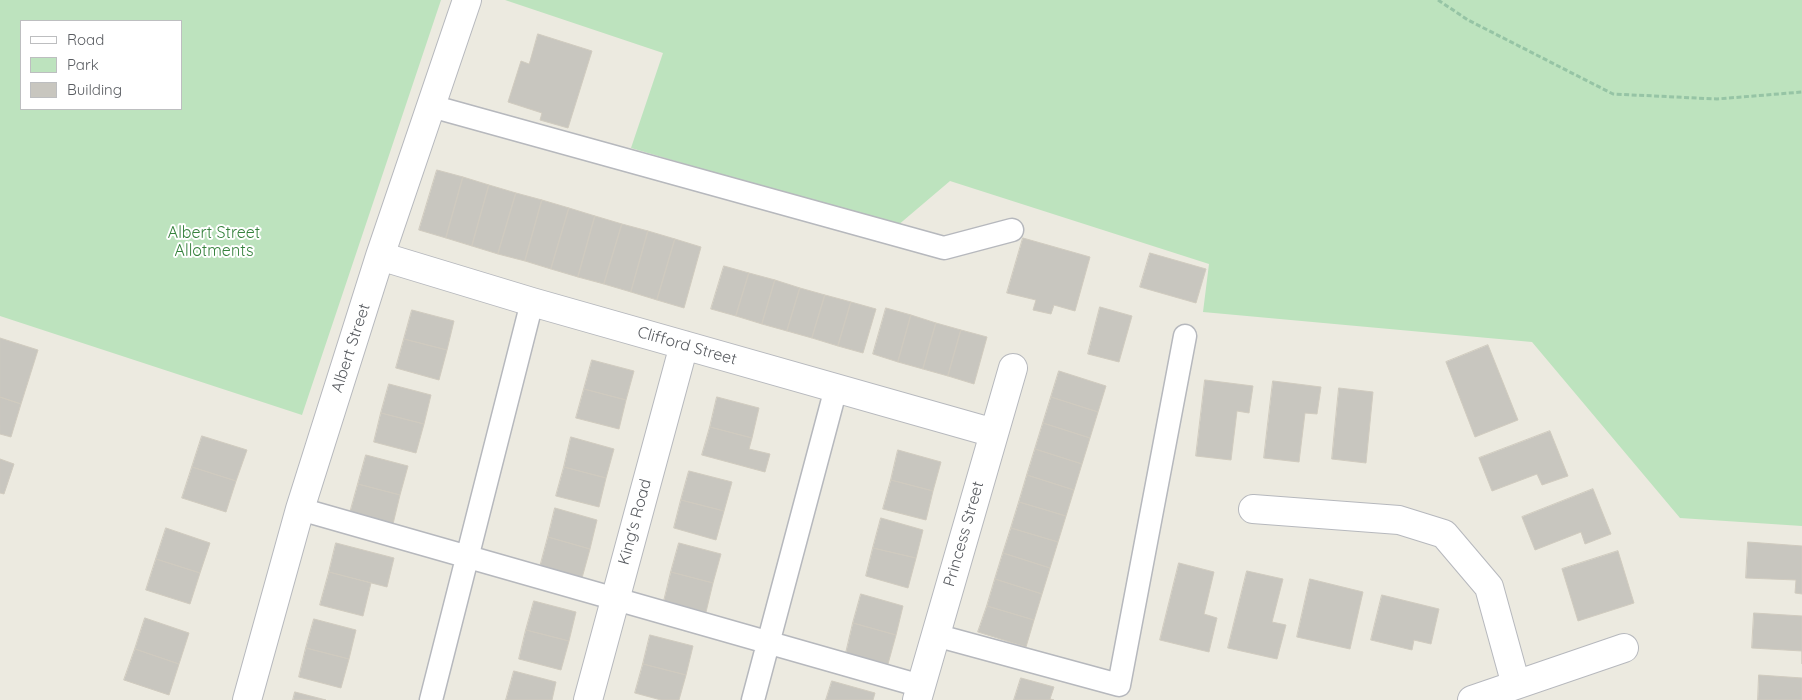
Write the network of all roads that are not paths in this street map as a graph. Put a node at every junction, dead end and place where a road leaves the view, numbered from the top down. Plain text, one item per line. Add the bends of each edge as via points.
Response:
1 (467, 0) edge
2 (431, 106) junction
3 (1012, 230) dead end
4 (380, 256) junction
5 (532, 302) junction
6 (1185, 336) dead end
7 (684, 345) junction
8 (1012, 368) dead end
9 (836, 388) junction
10 (994, 433) junction
11 (1253, 509) dead end
12 (300, 510) junction
13 (468, 557) junction
14 (614, 599) junction
15 (935, 635) junction
16 (768, 643) junction
17 (1624, 648) dead end
18 (1516, 685) junction
19 (919, 693) edge
20 (247, 700) edge
21 (431, 700) edge
22 (588, 700) edge
23 (753, 700) edge
24 (1472, 700) edge

1 - 2 street, Albert Street
2 - 3 lane via 944,248
2 - 4 street, Albert Street
4 - 5 street, Clifford Street
4 - 12 street, Albert Street
5 - 7 street, Clifford Street
5 - 13 lane
6 - 15 lane via 1119,685
7 - 9 street, Clifford Street
7 - 14 street, King's Road
8 - 10 street, Princess Street
9 - 10 street, Clifford Street
9 - 16 lane
10 - 15 street, Princess Street
11 - 18 street via 1399,520 1444,534 1489,587
12 - 13 lane
12 - 20 street, Albert Street
13 - 14 lane
13 - 21 lane
14 - 16 lane
14 - 22 street, King's Road
15 - 19 street, Princess Street
16 - 19 lane
16 - 23 lane
17 - 18 street
18 - 24 street

